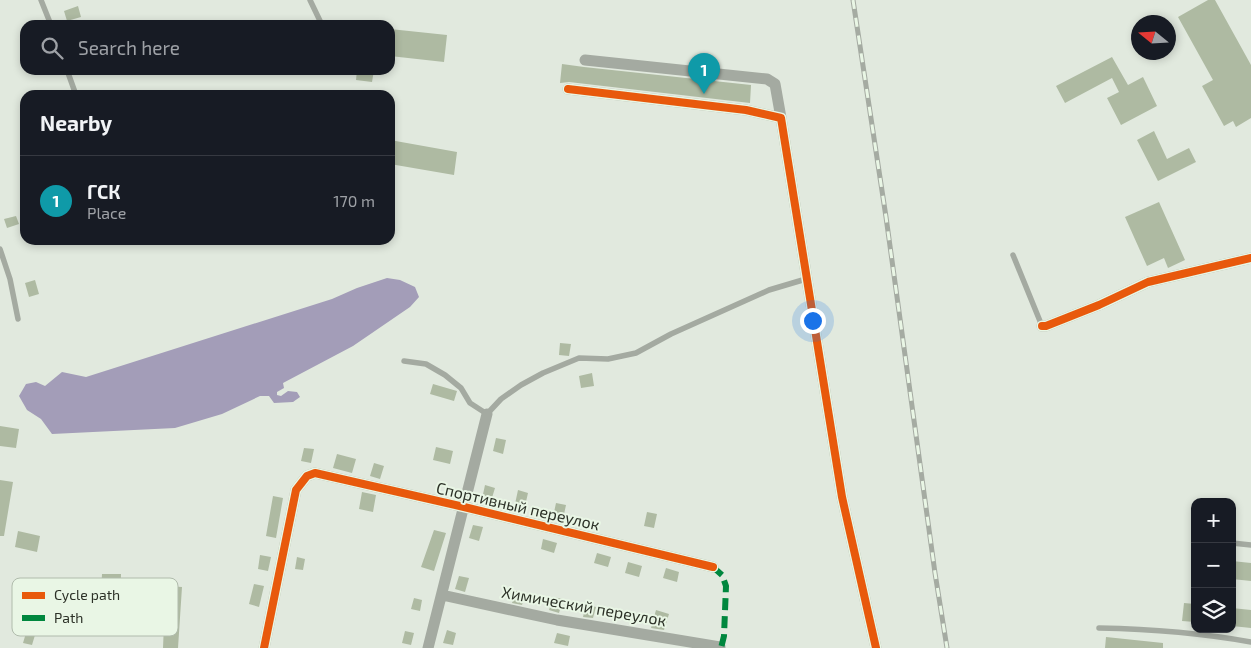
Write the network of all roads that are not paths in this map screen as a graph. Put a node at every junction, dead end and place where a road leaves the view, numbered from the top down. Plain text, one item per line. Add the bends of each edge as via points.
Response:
1 (42, 0) edge
2 (310, 0) edge
3 (48, 20) edge
4 (320, 20) edge
5 (585, 60) dead end
6 (69, 75) edge
7 (568, 89) dead end
8 (74, 90) edge
9 (781, 118) junction
10 (0, 249) edge
11 (1013, 254) dead end
12 (1251, 258) edge
13 (806, 279) junction
14 (18, 318) dead end
15 (1042, 326) joint
16 (404, 362) dead end
17 (487, 414) junction
18 (464, 507) junction
19 (1236, 543) edge
20 (1251, 545) edge
21 (713, 567) dead end
22 (442, 595) junction
23 (1099, 628) dead end
24 (1251, 642) edge
25 (720, 647) edge
26 (264, 648) edge
27 (428, 648) edge
28 (876, 648) edge

1 - 3 lane
2 - 4 lane
5 - 9 street via 767,79 775,84
6 - 8 lane
7 - 9 street via 746,110
9 - 13 street
10 - 14 lane
11 - 15 lane
12 - 15 street via 1148,282
13 - 17 lane via 769,290 636,353 608,359 579,358 543,373 501,399
13 - 28 street via 842,497
16 - 17 lane via 426,364 445,375 461,388 470,403
17 - 18 street
18 - 21 street, Спортивный переулок
18 - 22 street
18 - 26 street, Спортивный переулок via 315,473 307,476 296,490
19 - 20 lane
22 - 25 street, Химический переулок via 557,620
22 - 27 street
23 - 24 lane via 1213,635

